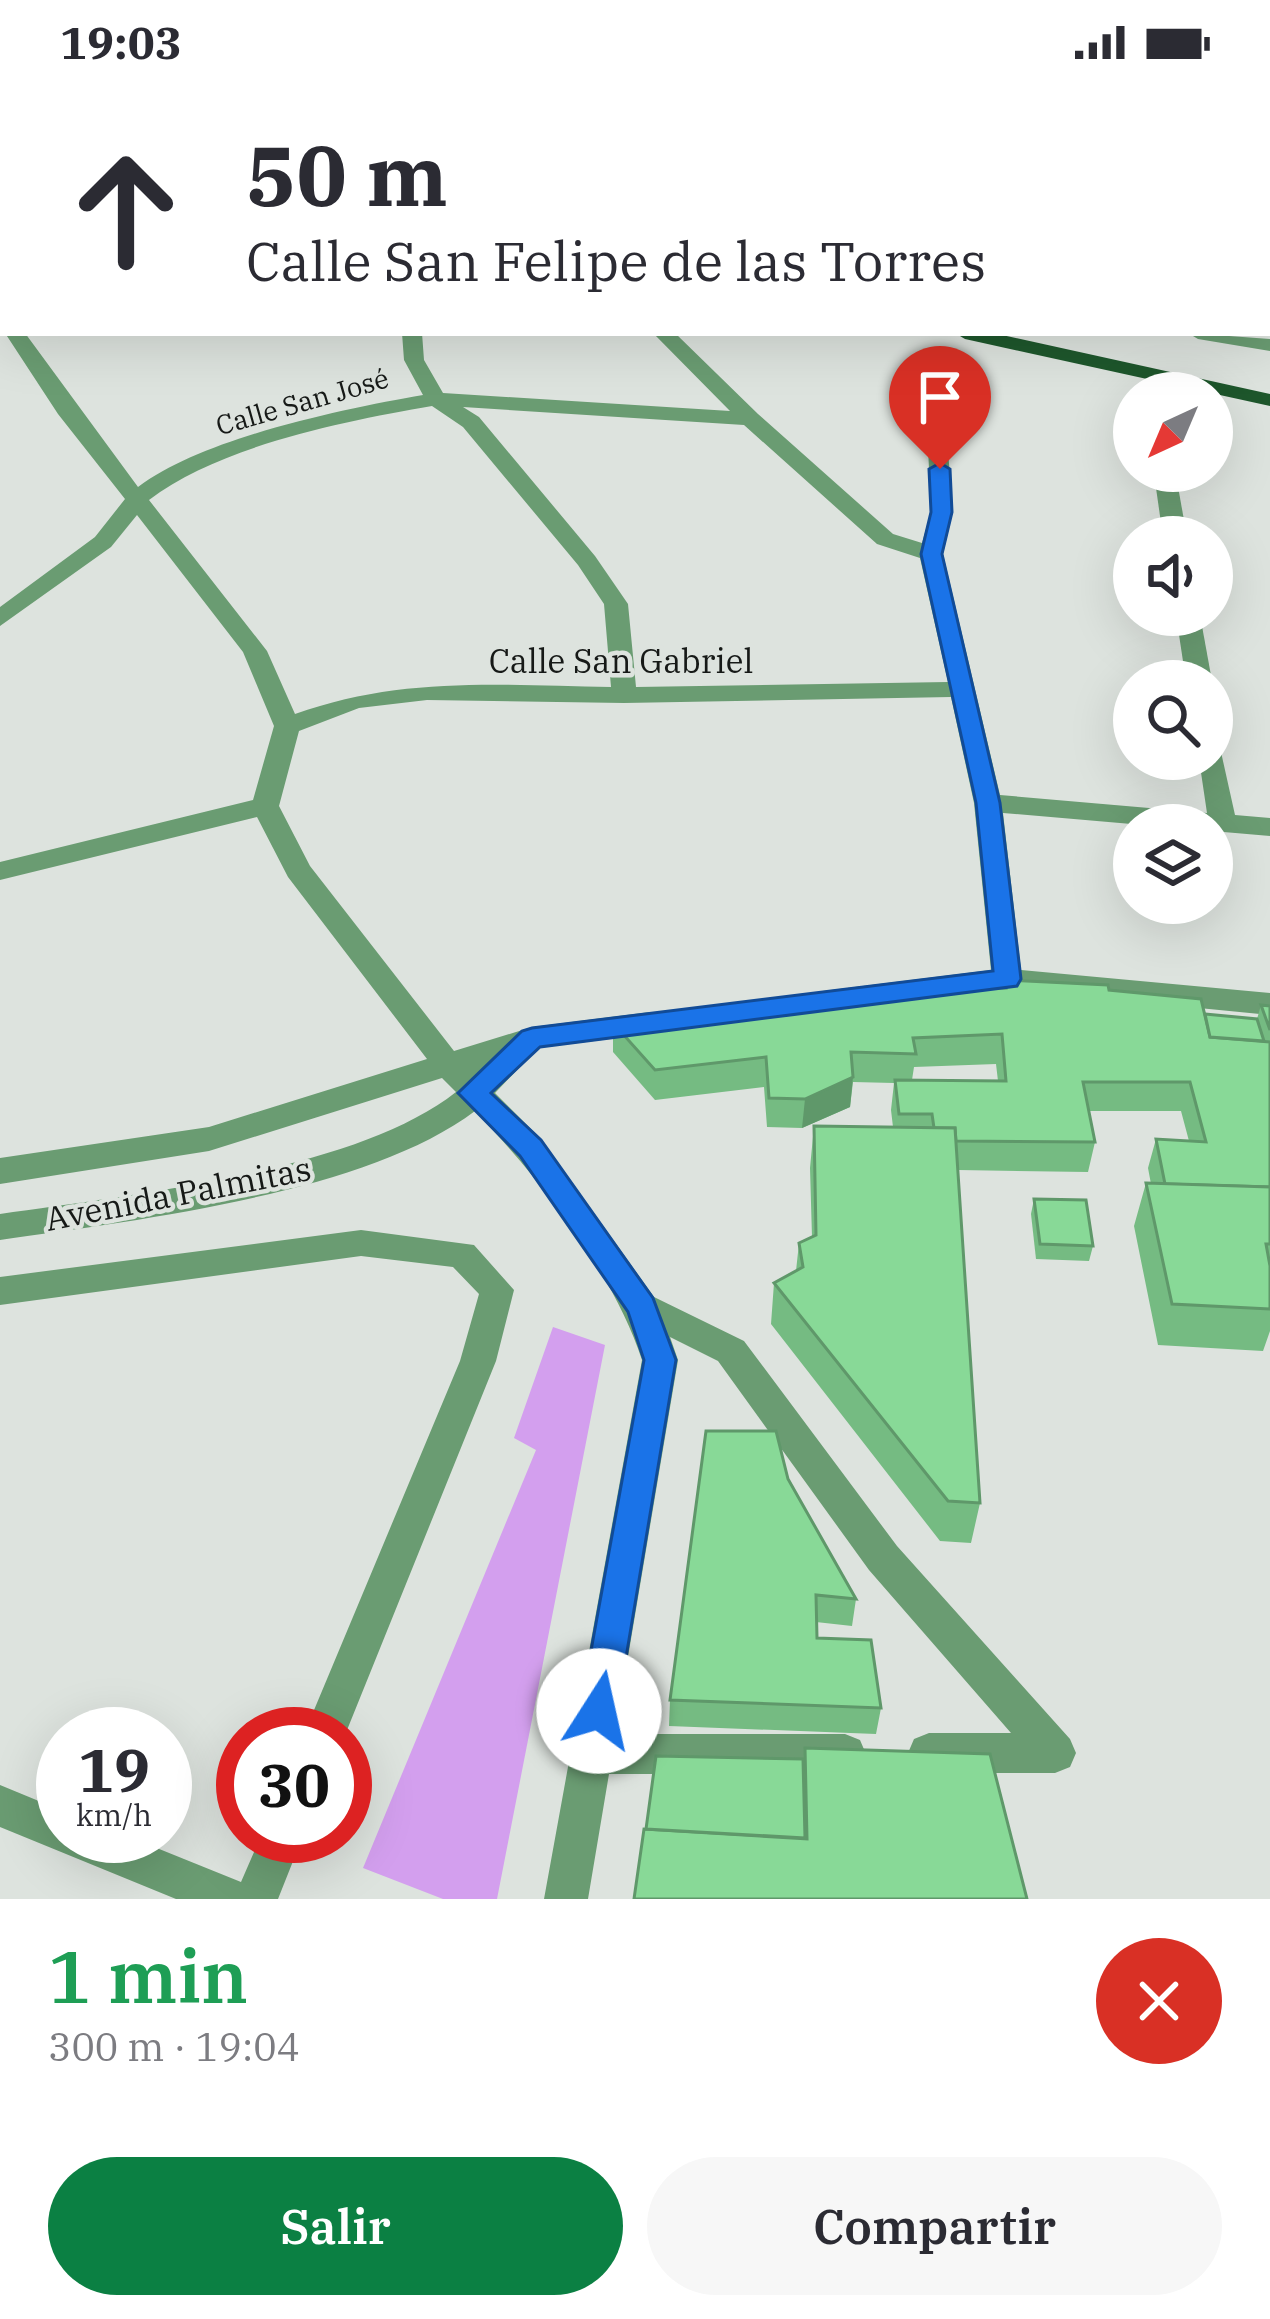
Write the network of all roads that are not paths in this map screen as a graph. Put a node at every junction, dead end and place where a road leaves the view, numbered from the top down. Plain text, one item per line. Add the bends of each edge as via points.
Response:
1 (17, 336) edge
2 (412, 336) edge
3 (666, 336) edge
4 (979, 336) edge
5 (1216, 336) edge
6 (1270, 345) edge
7 (935, 384) dead end
8 (436, 399) junction
9 (1270, 400) edge
10 (750, 419) junction
11 (138, 498) junction
12 (932, 554) junction
13 (28, 599) junction
14 (0, 606) edge
15 (0, 619) edge
16 (961, 689) junction
17 (624, 695) junction
18 (287, 726) junction
19 (988, 803) junction
20 (265, 806) junction
21 (1113, 814) edge
22 (1233, 825) edge
23 (1270, 827) edge
24 (0, 871) edge
25 (1007, 979) junction
26 (1270, 1004) edge
27 (794, 1005) edge
28 (675, 1020) edge
29 (532, 1038) junction
30 (445, 1061) junction
31 (473, 1093) junction
32 (0, 1171) edge
33 (0, 1227) edge
34 (0, 1291) edge
35 (642, 1307) junction
36 (337, 1707) edge
37 (591, 1754) junction
38 (0, 1806) edge
39 (36, 1821) edge
40 (140, 1863) edge
41 (271, 1863) edge
42 (229, 1899) edge
43 (256, 1899) edge
44 (566, 1899) edge

1 - 11 street
2 - 8 street via 414,360
3 - 10 street
4 - 9 main road
5 - 6 street
7 - 12 street via 942,512
8 - 10 street, Calle San José
8 - 11 street, Calle San José via 338,416 234,449 172,471
8 - 17 street via 471,422 616,604
10 - 12 street via 885,539
11 - 13 street, Calle San José via 103,542
11 - 18 street via 255,651
12 - 16 street
13 - 14 street
13 - 15 street, Calle San José
16 - 17 street, Calle San Gabriel
16 - 19 street
17 - 18 street, Calle San Gabriel via 428,692 355,701
18 - 20 street
19 - 21 street
19 - 25 street
20 - 24 street
20 - 30 street via 298,870
22 - 23 street
25 - 26 street
25 - 27 street
28 - 29 street, Avenida Palmitas
29 - 30 street, Avenida Palmitas
29 - 31 street, Avenida Palmitas
30 - 31 street
30 - 32 street, Avenida Palmitas via 208,1139
31 - 33 street, Avenida Palmitas via 440,1120 300,1173
31 - 35 street via 530,1148
34 - 36 street via 362,1243 462,1255 497,1290 478,1360
35 - 37 street via 660,1360
35 - 37 street via 731,1351 883,1558 1055,1753
37 - 44 street
38 - 39 street
40 - 42 street
41 - 43 street

